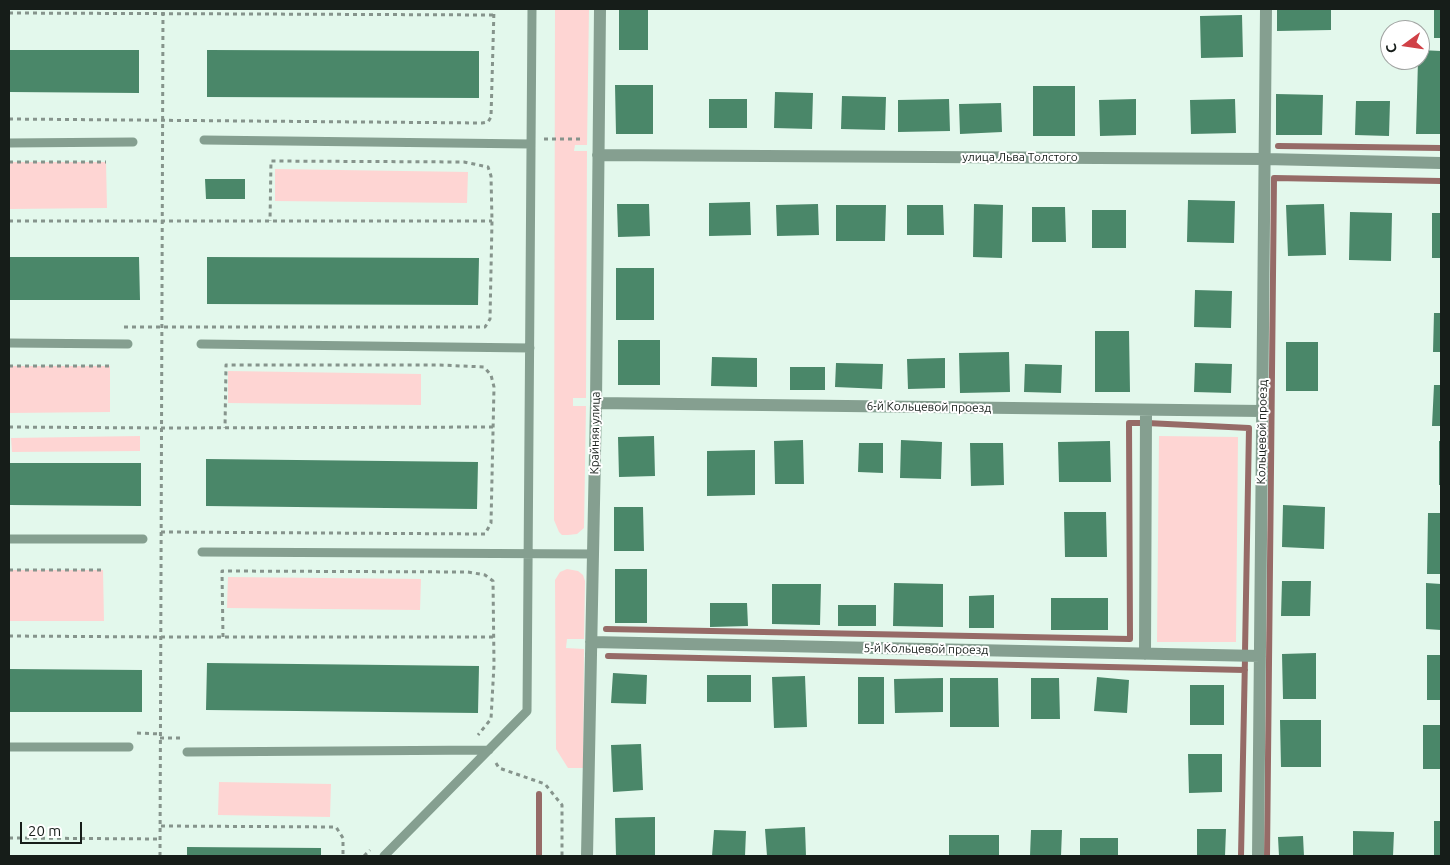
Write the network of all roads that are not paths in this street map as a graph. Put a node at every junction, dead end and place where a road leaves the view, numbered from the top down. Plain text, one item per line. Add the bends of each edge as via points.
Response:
1 (532, 9) edge
2 (600, 9) edge
3 (1266, 9) edge
4 (204, 140) dead end
5 (133, 142) dead end
6 (531, 142) junction
7 (9, 143) edge
8 (598, 155) junction
9 (1265, 159) junction
10 (1441, 163) edge
11 (9, 343) edge
12 (128, 344) dead end
13 (200, 344) dead end
14 (530, 348) junction
15 (596, 403) junction
16 (1146, 410) junction
17 (1262, 411) junction
18 (9, 539) edge
19 (143, 539) dead end
20 (202, 552) dead end
21 (529, 554) junction
22 (593, 554) junction
23 (591, 642) junction
24 (1145, 654) junction
25 (1260, 656) junction
26 (129, 746) dead end
27 (9, 747) edge
28 (489, 750) junction
29 (187, 752) dead end
30 (384, 856) edge
31 (587, 856) edge
32 (1258, 856) edge

1 - 6 lane
2 - 8 street, Крайняя улица
3 - 9 street, Кольцевой проезд
4 - 6 lane
5 - 7 lane
6 - 14 lane
8 - 9 street, улица Льва Толстого
8 - 15 street, Крайняя улица
9 - 10 street, улица Льва Толстого
9 - 17 street, Кольцевой проезд
11 - 12 lane
13 - 14 lane
14 - 21 lane
15 - 16 street, 6-й Кольцевой проезд
15 - 22 street, Крайняя улица
16 - 17 street, 6-й Кольцевой проезд
16 - 24 street
17 - 25 street, Кольцевой проезд
18 - 19 lane
20 - 21 lane
21 - 22 lane
21 - 28 lane via 527,710
22 - 23 street, Крайняя улица
23 - 24 street, 5-й Кольцевой проезд
23 - 31 street, Крайняя улица
24 - 25 street, 5-й Кольцевой проезд
25 - 32 street, Кольцевой проезд
26 - 27 lane
28 - 29 lane
28 - 30 lane

